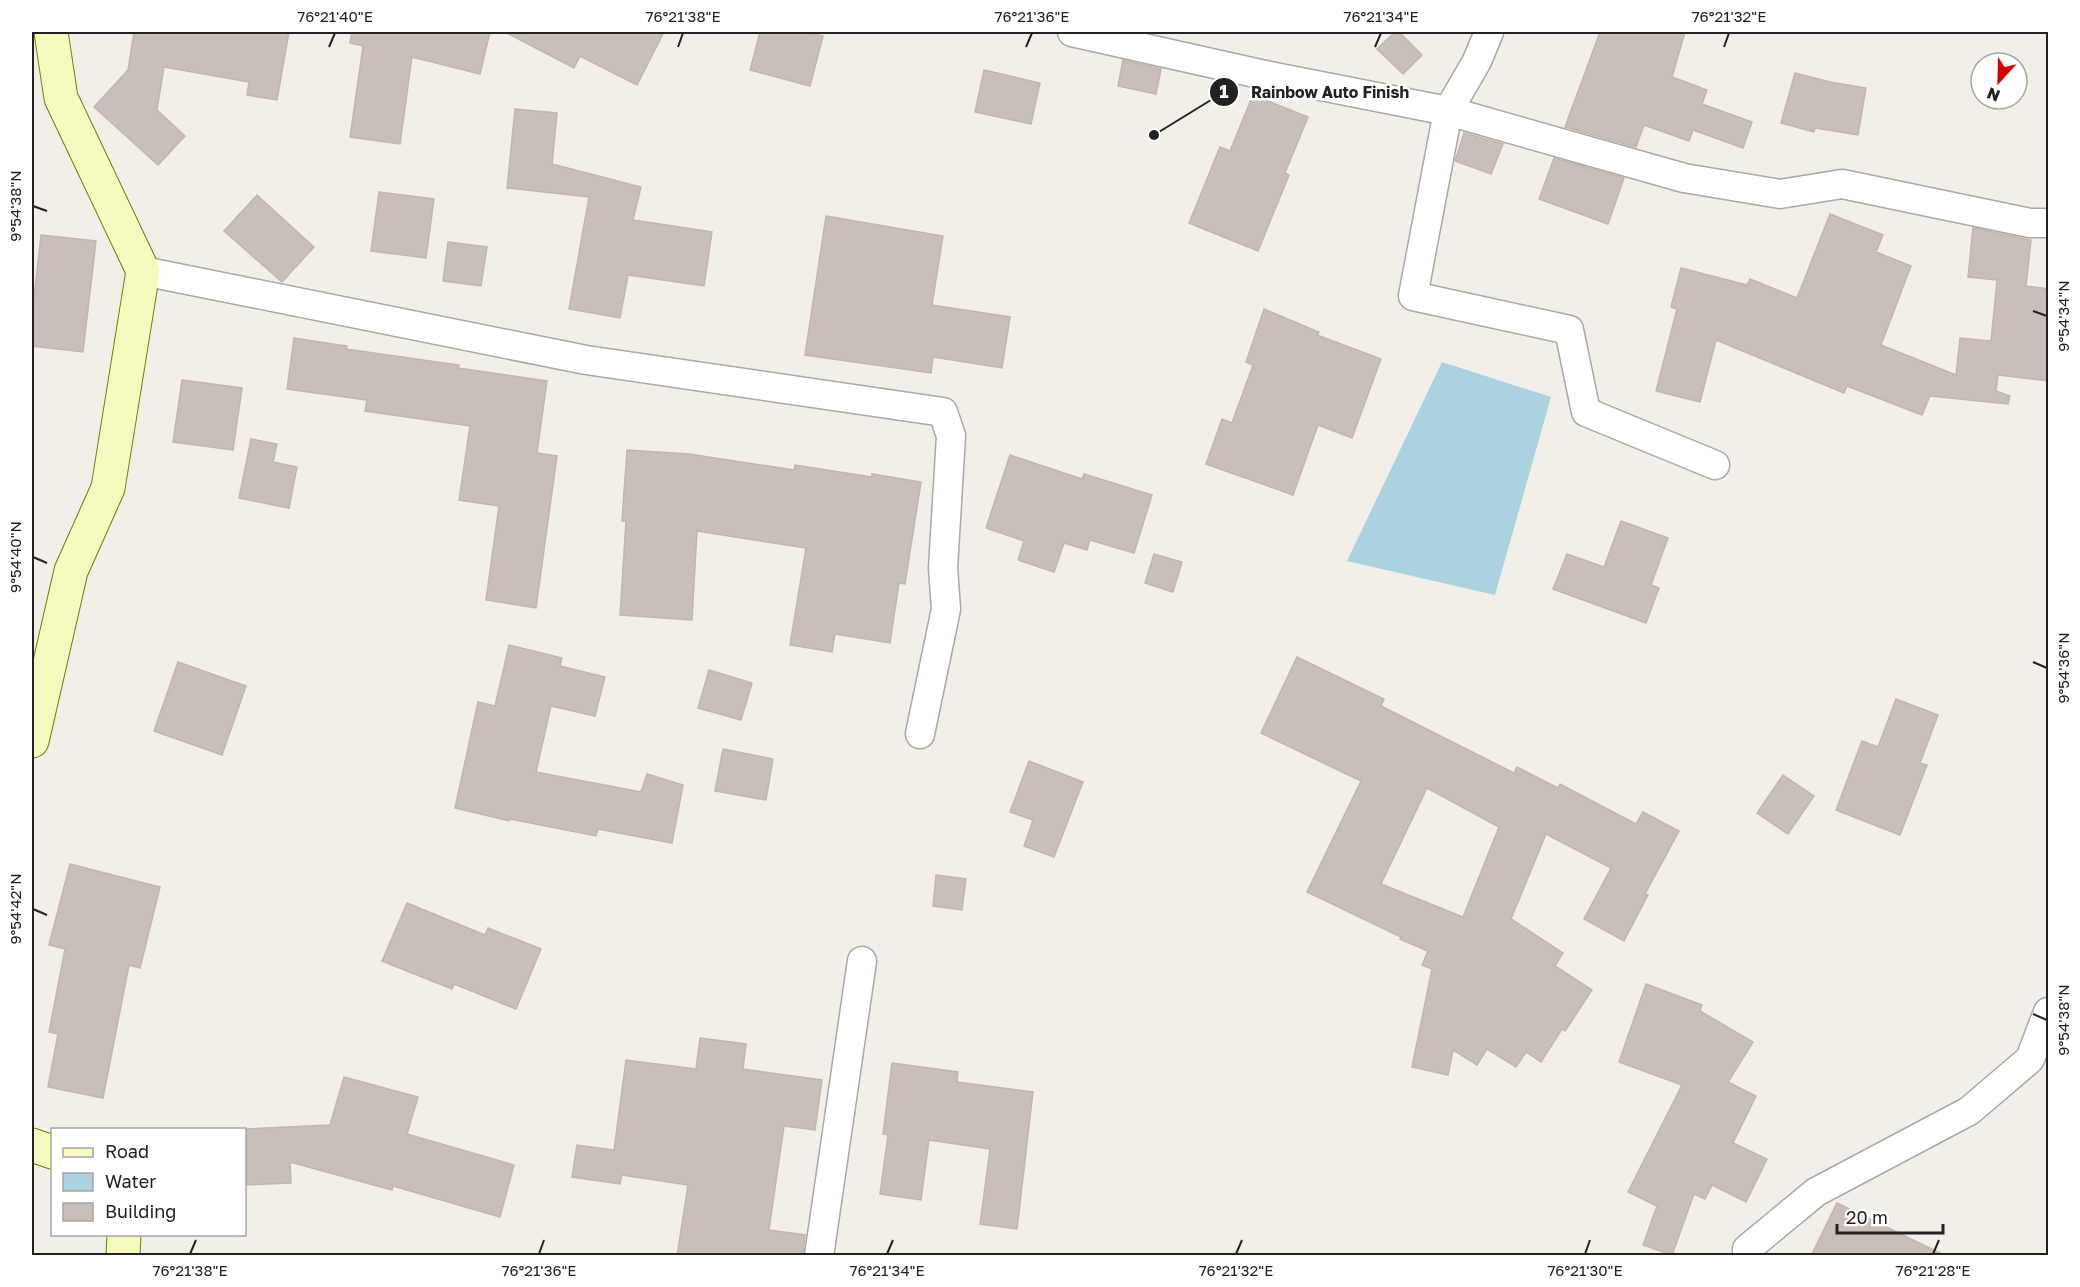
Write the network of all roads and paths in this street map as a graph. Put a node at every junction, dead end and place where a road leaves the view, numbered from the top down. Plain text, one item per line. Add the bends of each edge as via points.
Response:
1 (51, 32) edge
2 (1489, 32) edge
3 (1085, 33) edge
4 (1448, 111) junction
5 (2049, 223) edge
6 (143, 272) junction
7 (1715, 465) dead end
8 (920, 734) dead end
9 (32, 741) edge
10 (862, 961) dead end
11 (2049, 1012) edge
12 (32, 1145) edge
13 (51, 1152) edge
14 (124, 1236) edge
15 (123, 1256) edge
16 (819, 1256) edge
17 (1747, 1256) edge

1 - 6 main road via 61,98
2 - 4 street
3 - 4 street via 1260,74
4 - 5 street via 1684,178 1780,194 1842,184 2030,223
4 - 7 street via 1413,296 1569,330 1586,412
6 - 8 street via 586,360 943,412 951,436 943,568 946,609
6 - 9 main road via 108,488 71,571
10 - 16 street
11 - 17 street via 2030,1059 1970,1111 1816,1192 1747,1249
12 - 13 main road
14 - 15 main road

